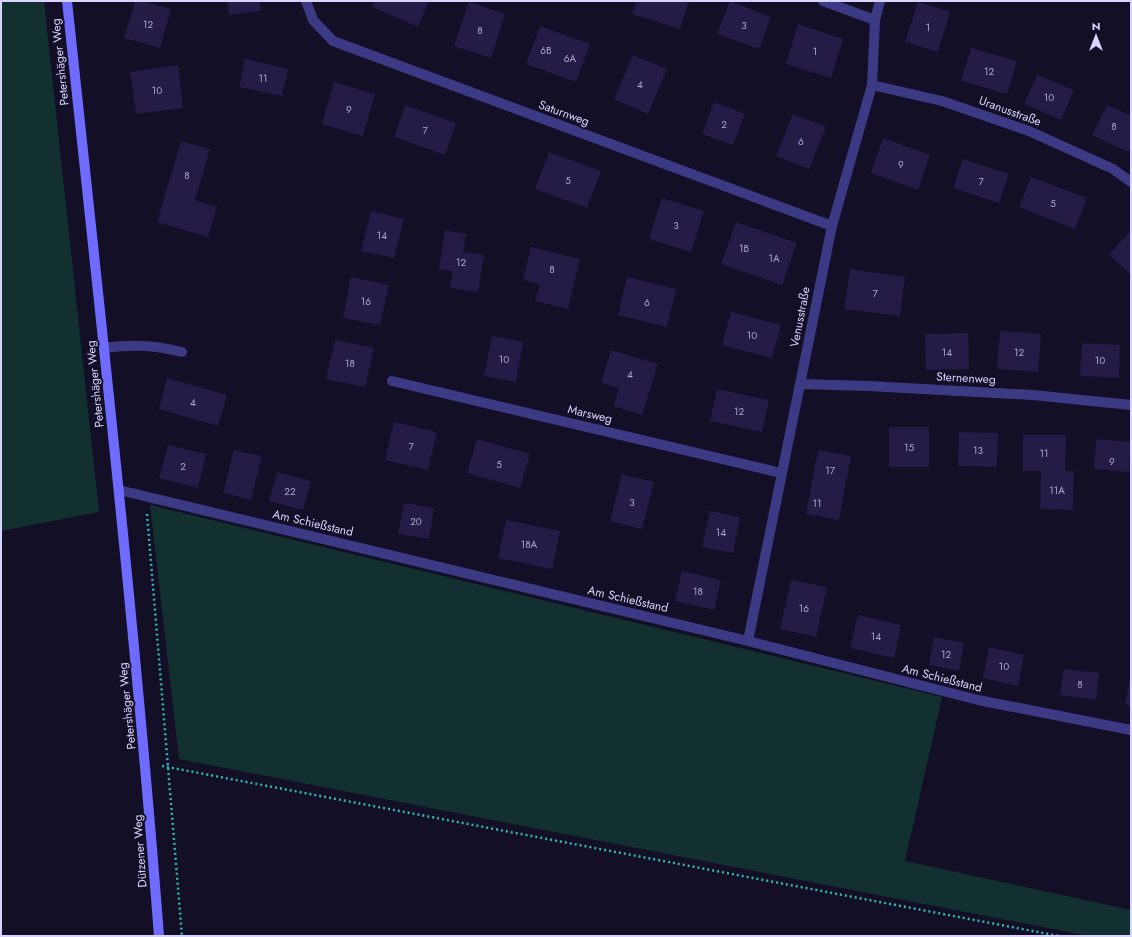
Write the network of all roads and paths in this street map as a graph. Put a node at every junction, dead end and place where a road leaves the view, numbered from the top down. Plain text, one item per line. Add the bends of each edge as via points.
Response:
1 (67, 1) edge
2 (306, 1) edge
3 (823, 1) edge
4 (880, 1) edge
5 (875, 20) junction
6 (872, 85) junction
7 (1131, 182) edge
8 (832, 226) junction
9 (104, 348) junction
10 (182, 352) dead end
11 (392, 381) dead end
12 (800, 384) junction
13 (1131, 405) edge
14 (781, 472) junction
15 (119, 490) junction
16 (142, 496) junction
17 (748, 641) junction
18 (1131, 730) edge
19 (146, 765) junction
20 (168, 767) junction
21 (160, 936) edge
22 (182, 936) edge
23 (1060, 936) edge

1 - 9 street, Petershäger Weg
2 - 8 street, Saturnweg via 313,20 333,41
3 - 5 street
4 - 5 street, Venusstraße
5 - 6 street, Venusstraße
6 - 7 street, Uranusstraße via 942,101 1029,131 1113,169
6 - 8 street, Venusstraße
8 - 12 street, Venusstraße
9 - 10 street via 144,345
9 - 15 street, Petershäger Weg
11 - 14 street, Marsweg
12 - 13 street, Sternenweg via 1033,395
12 - 14 street, Venusstraße
14 - 17 street, Venusstraße
15 - 16 street, Am Schießstand
15 - 19 street, Petershäger Weg
16 - 17 street, Am Schießstand
16 - 20 path via 147,508
17 - 18 street, Am Schießstand via 978,700
19 - 20 path
19 - 21 street, Dützener Weg
20 - 22 path
20 - 23 path

